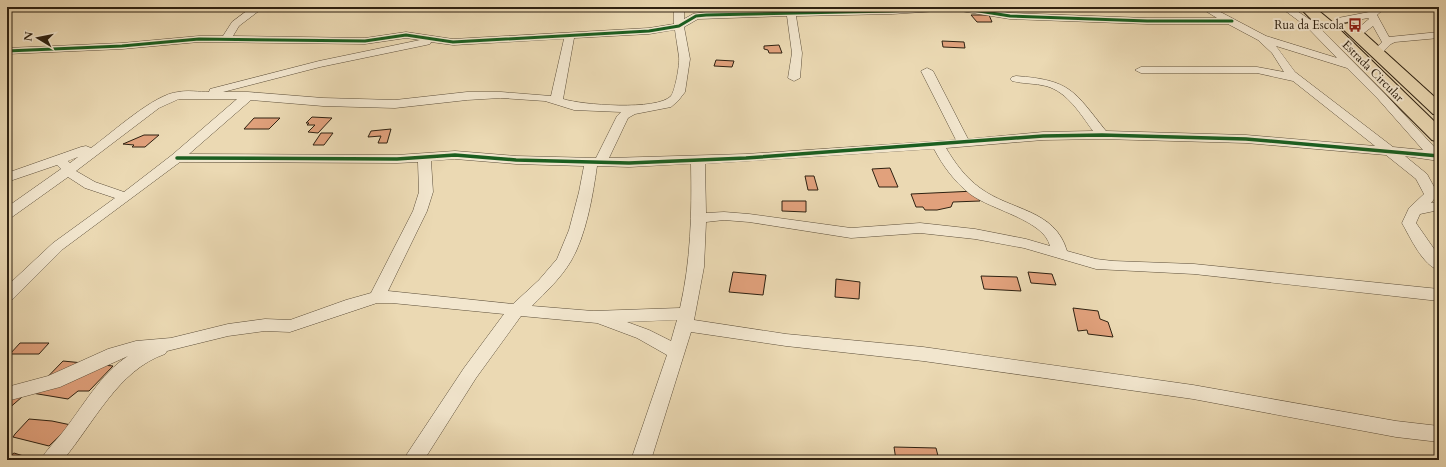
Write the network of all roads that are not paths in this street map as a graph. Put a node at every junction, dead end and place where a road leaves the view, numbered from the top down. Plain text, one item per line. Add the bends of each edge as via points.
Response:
1 (259, 7) edge
2 (679, 7) edge
3 (684, 7) edge
4 (954, 7) edge
5 (1204, 7) edge
6 (1285, 7) edge
7 (1306, 7) edge
8 (1325, 7) edge
9 (1381, 7) edge
10 (860, 9) edge
11 (791, 13) junction
12 (706, 15) junction
13 (1373, 17) junction
14 (1341, 20) junction
15 (1232, 21) junction
16 (680, 26) junction
17 (1356, 34) junction
18 (570, 35) junction
19 (1439, 35) edge
20 (1262, 38) junction
21 (227, 40) junction
22 (433, 40) junction
23 (1382, 47) junction
24 (7, 51) edge
25 (1284, 62) junction
26 (1354, 69) junction
27 (1141, 70) dead end
28 (1257, 70) junction
29 (927, 71) dead end
30 (794, 78) dead end
31 (1296, 78) junction
32 (1016, 79) dead end
33 (195, 95) junction
34 (248, 96) junction
35 (556, 102) junction
36 (640, 109) junction
37 (1439, 110) edge
38 (1102, 135) junction
39 (1439, 136) edge
40 (964, 143) junction
41 (938, 145) junction
42 (1391, 151) junction
43 (424, 157) junction
44 (177, 158) junction
45 (1438, 159) edge
46 (698, 161) junction
47 (596, 162) junction
48 (64, 164) junction
49 (1422, 177) junction
50 (7, 178) edge
51 (126, 197) junction
52 (1439, 206) edge
53 (1414, 211) junction
54 (7, 214) edge
55 (698, 218) junction
56 (1060, 254) junction
57 (1439, 265) edge
58 (7, 295) edge
59 (1439, 295) edge
60 (377, 297) junction
61 (517, 310) junction
62 (593, 317) junction
63 (686, 320) junction
64 (171, 344) junction
65 (676, 352) junction
66 (7, 394) edge
67 (1439, 434) edge
68 (51, 460) edge
69 (413, 460) edge
70 (641, 460) edge

1 - 21 street via 233,25
2 - 16 street
3 - 12 street
4 - 10 street
4 - 15 street via 1010,16
5 - 15 street
6 - 26 street via 1311,25
7 - 39 main road, Estrada Circular
8 - 14 main road, Estrada Circular
9 - 13 street
10 - 11 street
11 - 12 street
11 - 30 street via 797,53
12 - 16 street via 696,16
13 - 14 street
13 - 17 street
13 - 23 street
14 - 17 main road, Estrada Circular
15 - 20 street
16 - 18 street via 637,32
16 - 36 street via 685,59 679,92 667,104
17 - 23 main road, Estrada Circular
18 - 22 street via 453,42
18 - 35 street
19 - 23 street via 1393,39
20 - 25 street
20 - 26 street via 1320,55
21 - 22 street via 365,41 406,35
21 - 24 street
22 - 33 street via 319,64
23 - 37 main road, Estrada Circular
25 - 28 street
25 - 31 street
26 - 45 street
27 - 28 street
28 - 31 street
29 - 40 street
31 - 42 street
32 - 38 street via 1041,82 1064,90
33 - 34 street
33 - 48 street via 178,95 163,99 108,142
34 - 35 street via 395,104 501,94 526,95
34 - 44 street
35 - 36 street via 574,106
36 - 47 street via 623,116
38 - 40 street via 1043,136
38 - 42 street via 1246,139
40 - 41 street
41 - 46 street
41 - 56 street via 952,169 975,191 999,205 1039,222 1049,230 1056,238
42 - 45 street
42 - 49 street
43 - 44 street
43 - 47 street via 455,155
43 - 60 street via 426,192 420,211
44 - 51 street
45 - 49 street
46 - 47 street
46 - 55 street
47 - 61 street via 576,230 564,260 545,284
48 - 50 street
48 - 51 street via 89,184
48 - 54 street
49 - 53 street via 1431,194
51 - 58 street via 58,246
52 - 53 street
53 - 57 street via 1409,223 1429,255
55 - 56 street via 750,218 851,232 920,228 975,234
55 - 63 street via 696,268
56 - 59 street via 1113,266 1194,269
60 - 61 street
60 - 64 street via 290,326 265,325 228,330
61 - 62 street
61 - 69 street via 470,373
62 - 63 street
62 - 65 street via 643,334
63 - 65 street
63 - 67 street via 786,340 923,354 1186,391 1396,429
64 - 66 street via 136,347 114,354 53,382
64 - 68 street via 147,353 119,373
65 - 70 street

